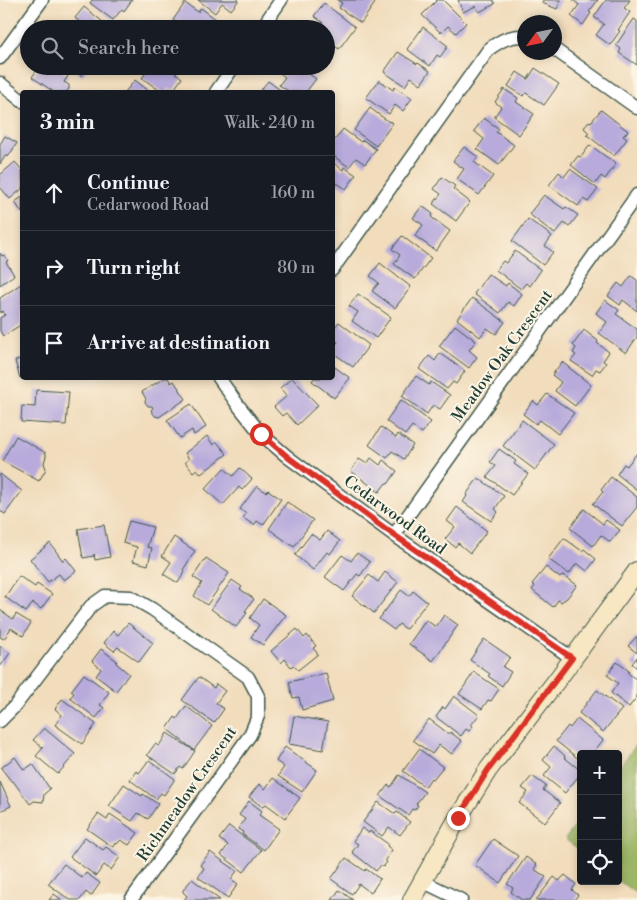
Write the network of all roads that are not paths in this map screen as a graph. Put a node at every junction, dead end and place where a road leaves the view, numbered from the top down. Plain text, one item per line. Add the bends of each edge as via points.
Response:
1 (42, 0) edge
2 (281, 0) edge
3 (28, 20) edge
4 (267, 20) edge
5 (20, 30) edge
6 (517, 35) edge
7 (562, 55) edge
8 (0, 58) edge
9 (228, 75) edge
10 (0, 83) edge
11 (217, 90) edge
12 (20, 99) edge
13 (637, 108) edge
14 (637, 195) edge
15 (335, 266) edge
16 (223, 380) edge
17 (394, 535) junction
18 (637, 572) edge
19 (572, 658) junction
20 (0, 721) edge
21 (422, 881) junction
22 (132, 900) edge
23 (412, 900) edge
24 (461, 900) edge

1 - 3 street
2 - 4 street
5 - 8 street
6 - 15 street via 489,49
7 - 13 street
9 - 11 street
10 - 12 street
14 - 17 street, Meadow Oak Crescent
16 - 17 street, Cedarwood Road via 261,434
17 - 19 street, Cedarwood Road
18 - 19 street
19 - 21 street via 488,770
20 - 22 street, Richmeadow Crescent via 91,606 106,596 131,597 248,677 258,696 258,716 250,735
21 - 23 street
21 - 24 street

